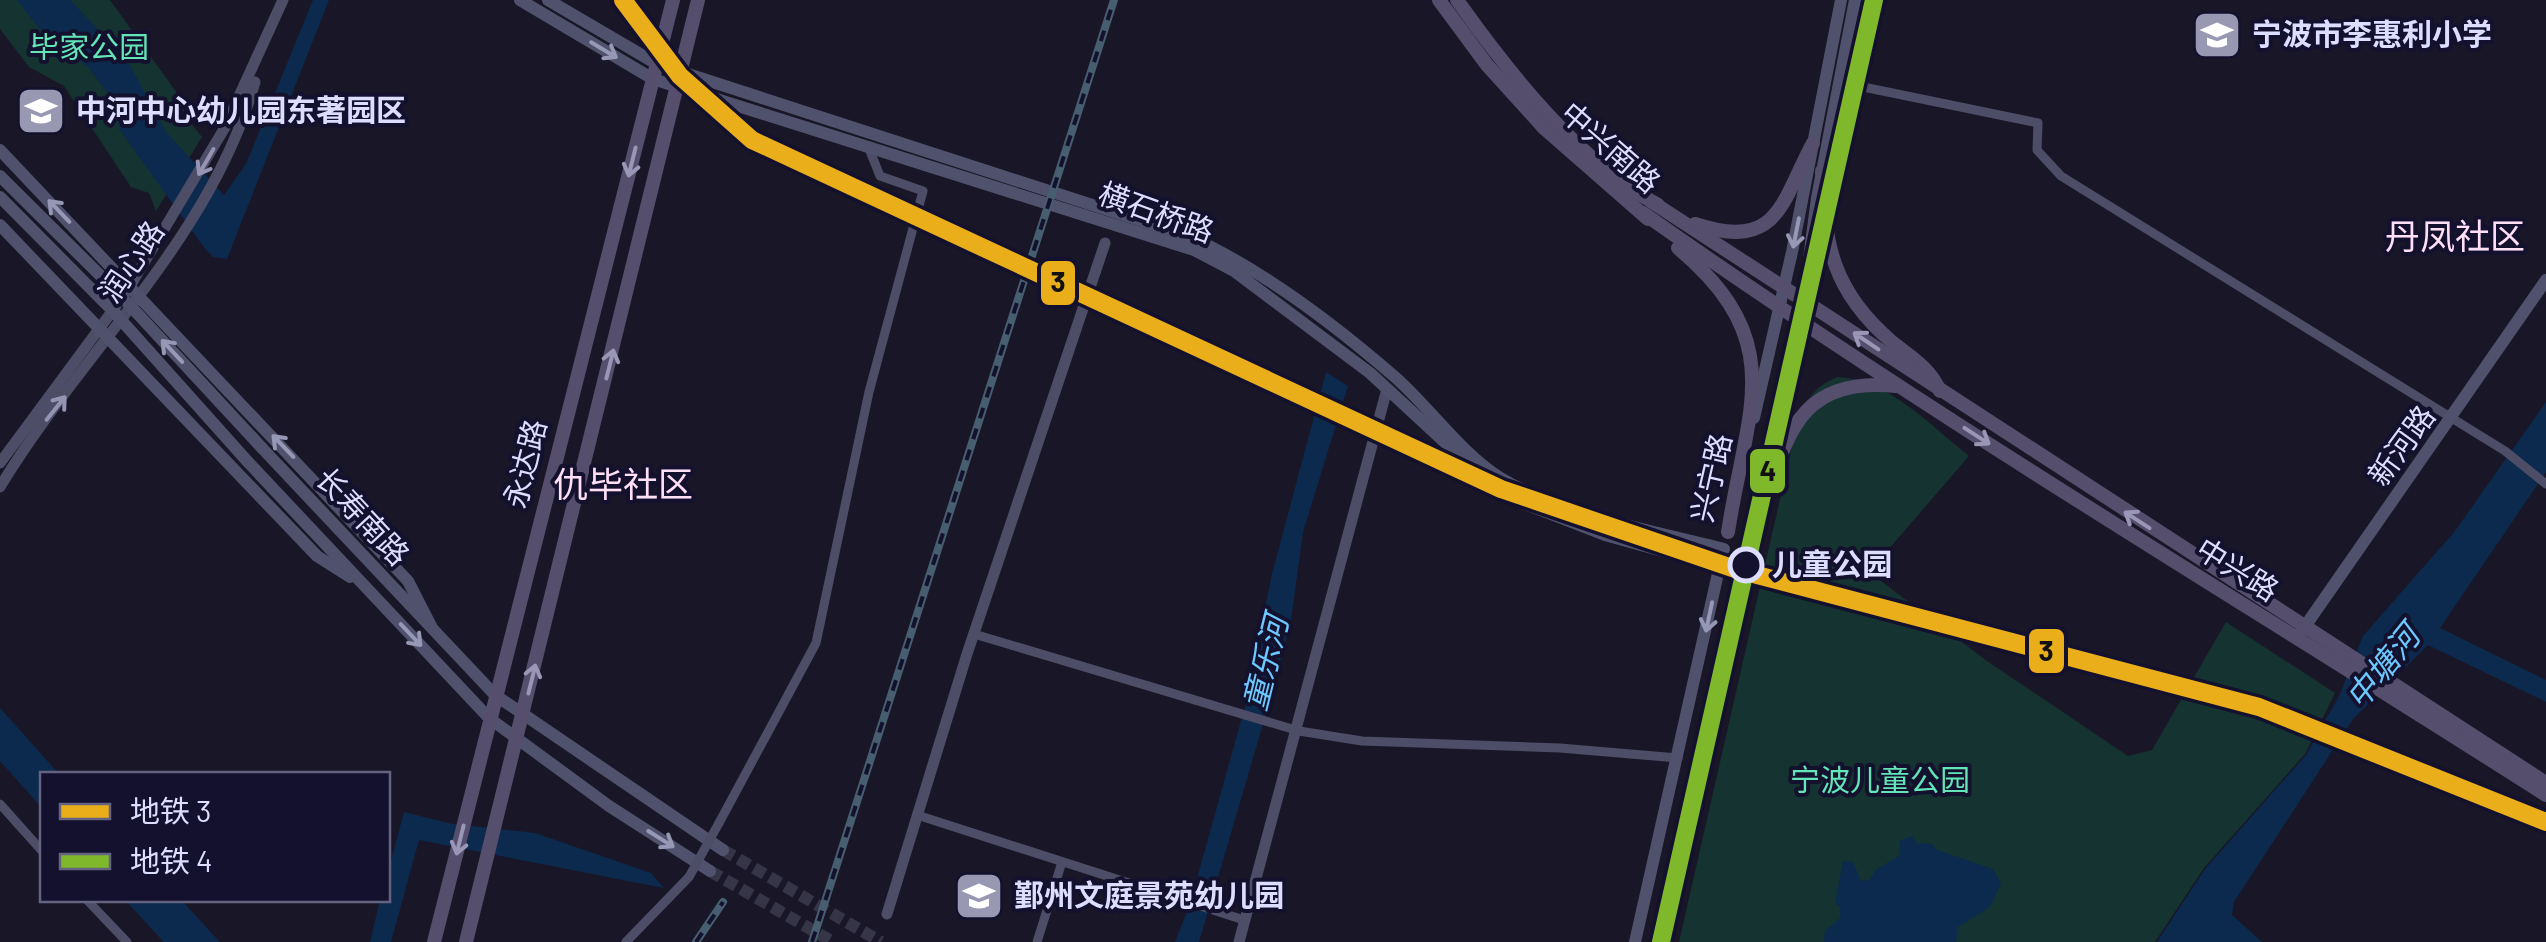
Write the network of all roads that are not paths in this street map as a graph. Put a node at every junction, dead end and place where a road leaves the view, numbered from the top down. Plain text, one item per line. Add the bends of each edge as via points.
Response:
1 (283, 0) edge
2 (520, 0) edge
3 (548, 0) edge
4 (673, 0) edge
5 (698, 0) edge
6 (1439, 0) edge
7 (1456, 0) edge
8 (1841, 0) edge
9 (1855, 0) edge
10 (266, 44) junction
11 (1492, 61) junction
12 (655, 72) junction
13 (680, 80) junction
14 (1838, 82) junction
15 (1814, 143) junction
16 (867, 144) junction
17 (0, 150) edge
18 (1822, 170) junction
19 (0, 176) edge
20 (0, 197) edge
21 (1648, 207) junction
22 (0, 224) edge
23 (1757, 229) joint
24 (1105, 243) dead end
25 (2546, 280) edge
26 (131, 286) junction
27 (1782, 288) junction
28 (1847, 296) joint
29 (1803, 300) junction
30 (1779, 305) junction
31 (1801, 320) junction
32 (99, 329) junction
33 (1902, 387) junction
34 (1387, 390) junction
35 (1940, 391) junction
36 (2452, 420) junction
37 (0, 463) edge
38 (2546, 484) edge
39 (0, 487) edge
40 (1728, 532) junction
41 (1752, 536) junction
42 (1724, 549) junction
43 (1720, 567) junction
44 (369, 590) junction
45 (432, 628) junction
46 (974, 634) junction
47 (2300, 634) junction
48 (495, 694) junction
49 (2426, 712) junction
50 (523, 714) junction
51 (488, 718) junction
52 (1299, 731) junction
53 (518, 739) junction
54 (1678, 758) junction
55 (2546, 783) edge
56 (2546, 794) edge
57 (0, 804) edge
58 (918, 816) junction
59 (40, 849) edge
60 (723, 850) tunnel mouth
61 (1062, 862) junction
62 (710, 871) tunnel mouth
63 (90, 902) edge
64 (887, 914) dead end
65 (1244, 920) junction
66 (126, 942) edge
67 (434, 942) edge
68 (466, 942) edge
69 (626, 942) edge
70 (1037, 942) edge
71 (1239, 942) edge
72 (1635, 942) edge
73 (1660, 942) edge

1 - 10 street, 润心路
2 -> 12 main road, 横石桥路
3 - 12 main road, 横石桥路
4 - 12 main road, 永达路
5 - 13 main road, 永达路
6 - 11 main road, 中兴南路
7 - 11 main road, 中兴南路
8 - 15 main road, 兴宁路
9 - 14 main road, 兴宁路
10 -> 26 street, 润心路 via 216,144
39 -> 10 street, 润心路 via 194,214 233,140
11 - 21 main road, 中兴南路 via 1544,128
12 - 13 main road, 横石桥路
12 -> 48 main road, 永达路
13 - 16 main road, 横石桥路
13 - 42 main road, 横石桥路 via 1220,250 1394,377 1496,475 1610,520
50 -> 13 main road, 永达路
14 - 18 main road, 兴宁路
14 - 36 street via 2038,123 2037,150 2061,176
15 - 23 main road, 兴宁路 via 1782,211
15 -> 27 main road, 兴宁路
16 - 34 main road, 横石桥路 via 1194,250 1260,290
16 - 69 street, bridge via 880,176 922,191 869,392 816,642 689,877
26 -> 17 main road
18 - 28 main road, 兴宁路 via 1826,233
18 - 29 main road, 兴宁路
45 -> 19 main road, 长寿南路, bridge
20 - 44 main road, 长寿南路, bridge
21 - 23 main road, 中兴南路 via 1721,232
21 - 27 main road, 中兴路
21 - 30 main road, 中兴路
21 - 40 main road, 中兴南路 via 1728,296 1745,333 1753,388
22 - 32 main road
24 - 46 street
25 - 36 main road, 新河路
26 - 32 street, 润心路
45 -> 26 main road via 408,581
27 - 29 main road, 中兴路
27 - 30 main road, 兴宁路
28 - 35 main road, 中兴路 via 1930,371
29 - 31 main road, 兴宁路
35 -> 29 main road, 中兴路
30 - 31 main road, 中兴路
30 - 40 main road, 兴宁路
31 - 33 main road, 中兴路
31 - 41 main road, 兴宁路
32 - 37 street, 润心路
32 - 44 main road via 318,556
33 - 41 main road via 1861,386 1830,395 1794,422
33 -> 47 main road, 中兴路
34 - 43 main road, 横石桥路 via 1513,501
34 - 52 street
47 -> 35 main road, 中兴路
36 - 38 street
36 - 47 main road, 新河路
40 - 42 main road, 兴宁路
41 - 73 main road, 兴宁路
42 - 43 main road, 兴宁路
43 -> 54 main road, 兴宁路
44 -> 51 main road, 长寿南路
45 - 48 main road, 长寿南路
46 - 52 street
46 - 58 street
47 - 49 main road, 中兴路 via 2337,649
47 - 49 main road, 中兴路 via 2320,654
48 - 50 main road, 长寿南路
48 - 51 main road, 永达路
49 - 55 main road, 中兴路
49 - 56 main road, 中兴路
50 - 53 main road, 永达路
50 - 60 main road, 长寿南路
51 - 53 main road, 长寿南路
51 -> 67 main road, 永达路
52 - 54 street via 1362,742
52 - 65 street
53 -> 62 main road, 长寿南路
53 - 68 main road, 永达路
54 - 72 main road, 兴宁路
57 - 59 street
58 - 61 street
58 - 64 street
61 - 65 street
61 - 70 street
63 - 66 street
65 - 71 street

